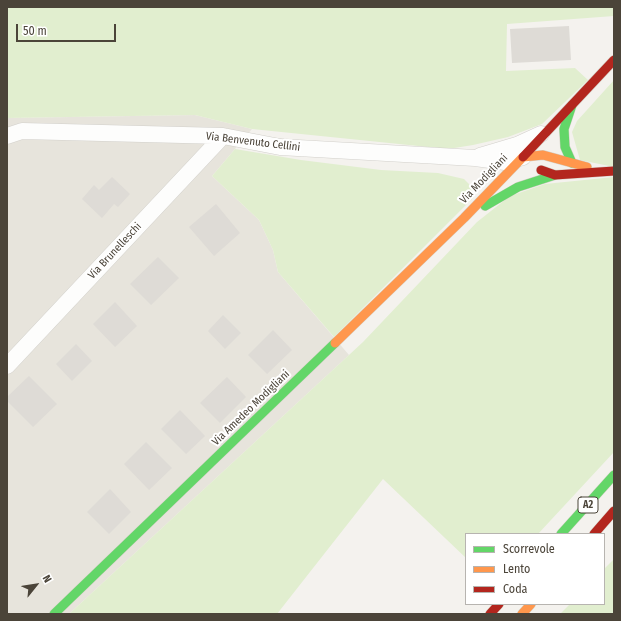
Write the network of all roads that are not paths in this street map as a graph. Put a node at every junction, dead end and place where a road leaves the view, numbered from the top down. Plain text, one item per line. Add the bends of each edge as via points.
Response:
1 (614, 60) edge
2 (572, 105) junction
3 (546, 132) junction
4 (7, 136) edge
5 (224, 136) junction
6 (523, 157) junction
7 (475, 158) junction
8 (572, 163) junction
9 (614, 171) edge
10 (602, 172) junction
11 (555, 175) junction
12 (497, 183) junction
13 (464, 218) junction
14 (7, 366) edge
15 (614, 475) edge
16 (614, 511) edge
17 (562, 533) edge
18 (595, 533) edge
19 (497, 605) edge
20 (530, 605) edge
21 (54, 614) edge
22 (490, 614) edge
23 (522, 614) edge

1 - 2 main road, Via Modigliani
2 - 3 main road, Via Modigliani
2 - 8 main road via 564,129 565,147
3 - 6 main road, Via Modigliani
3 - 7 street, Via Benvenuto Cellini via 517,145
4 - 5 street, Via Benvenuto Cellini via 22,131
5 - 7 street, Via Benvenuto Cellini via 280,147
5 - 14 street, Via Brunelleschi
6 - 7 street, Via Benvenuto Cellini via 510,155
6 - 8 main road via 543,155
6 - 11 main road via 533,168
6 - 12 main road, Via Modigliani
7 - 12 street via 488,169
8 - 10 main road
9 - 10 main road
10 - 11 main road
11 - 13 main road via 518,187
12 - 13 main road, Via Modigliani
13 - 21 main road, Via Amedeo Modigliani
15 - 17 main road, A2
16 - 18 main road, A2
19 - 22 main road
20 - 23 main road

